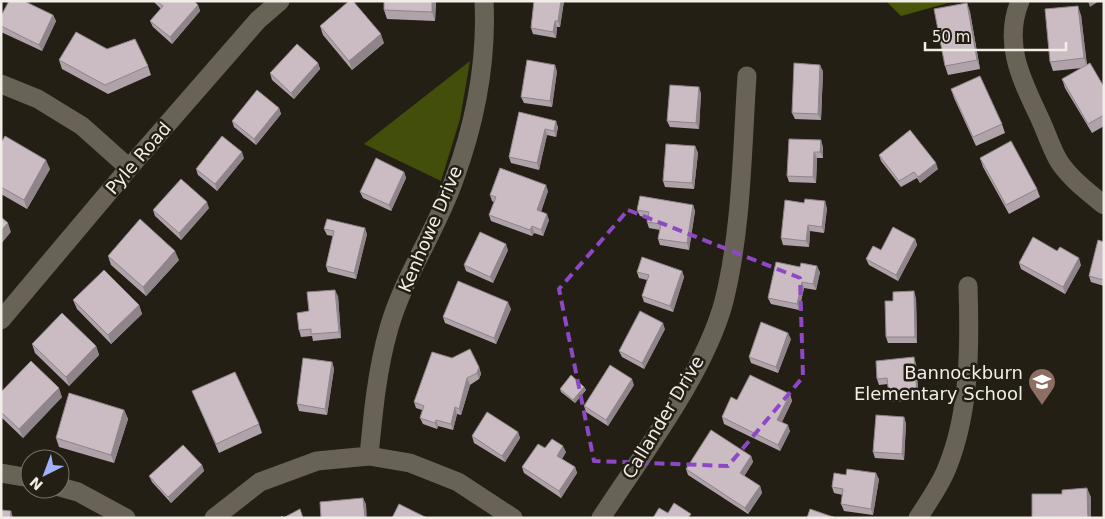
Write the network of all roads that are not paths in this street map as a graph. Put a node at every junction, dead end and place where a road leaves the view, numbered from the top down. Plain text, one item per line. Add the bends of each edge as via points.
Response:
1 (280, 1) edge
2 (484, 1) edge
3 (1020, 1) edge
4 (748, 76) dead end
5 (1, 84) edge
6 (129, 168) junction
7 (1104, 205) edge
8 (968, 286) dead end
9 (1, 320) edge
10 (369, 456) junction
11 (1, 472) edge
12 (20, 476) edge
13 (70, 489) edge
14 (126, 518) edge
15 (214, 518) edge
16 (513, 518) edge
17 (602, 518) edge
18 (918, 518) edge

1 - 6 street, Pyle Road via 258,20
2 - 10 street, Kenhowe Drive via 483,49 476,106 454,180 407,280 389,328 376,387
3 - 7 street via 1012,32 1017,69 1059,162 1077,183
4 - 17 street, Callander Drive via 737,229 724,302 683,392
5 - 6 street via 38,99 82,126
6 - 9 street, Pyle Road
8 - 18 street via 964,400 956,442 942,480
10 - 15 street via 317,461 260,482
10 - 16 street via 410,463 458,482
11 - 12 street
13 - 14 street

